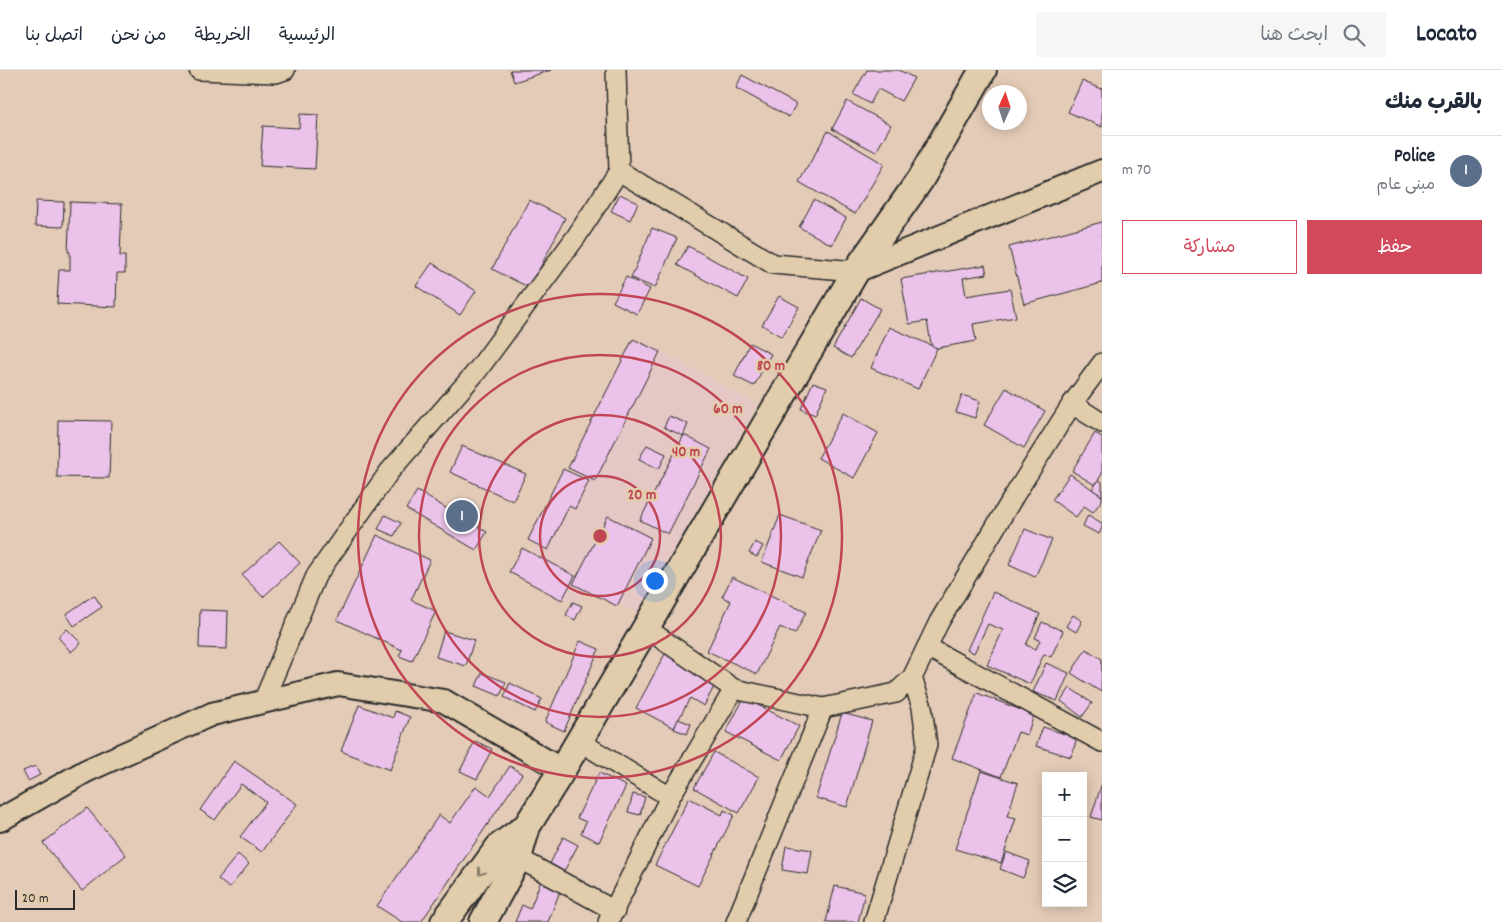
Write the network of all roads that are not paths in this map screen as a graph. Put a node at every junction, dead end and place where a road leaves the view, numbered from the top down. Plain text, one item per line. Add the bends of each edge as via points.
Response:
1 (199, 70) edge
2 (285, 70) edge
3 (616, 70) edge
4 (983, 70) edge
5 (619, 170) junction
6 (1102, 171) edge
7 (856, 271) junction
8 (1102, 363) edge
9 (1072, 404) junction
10 (1102, 424) edge
11 (646, 628) junction
12 (926, 647) junction
13 (912, 678) junction
14 (734, 689) junction
15 (263, 702) junction
16 (823, 708) junction
17 (579, 741) junction
18 (1102, 742) edge
19 (562, 770) junction
20 (670, 797) junction
21 (0, 820) edge
22 (508, 852) junction
23 (450, 915) edge
24 (612, 917) edge
25 (483, 922) edge
26 (736, 922) edge
27 (874, 922) edge

1 - 2 street via 276,73
3 - 5 street
4 - 7 main road via 920,180
5 - 7 street via 773,264
5 - 15 street via 576,237 477,371 389,472 316,576
6 - 7 street
7 - 11 main road
8 - 9 street
9 - 10 street
9 - 12 street
11 - 14 street
11 - 17 main road
12 - 13 street
12 - 18 street
13 - 16 street via 896,692
13 - 27 street via 922,707 927,745
14 - 16 street
14 - 20 street
15 - 19 street via 338,684 444,701
15 - 21 street via 203,718 86,771
16 - 26 street
17 - 19 main road
17 - 20 street
19 - 22 main road
20 - 24 street
22 -> 23 main road
22 - 24 street
22 - 25 main road
23 - 25 street

